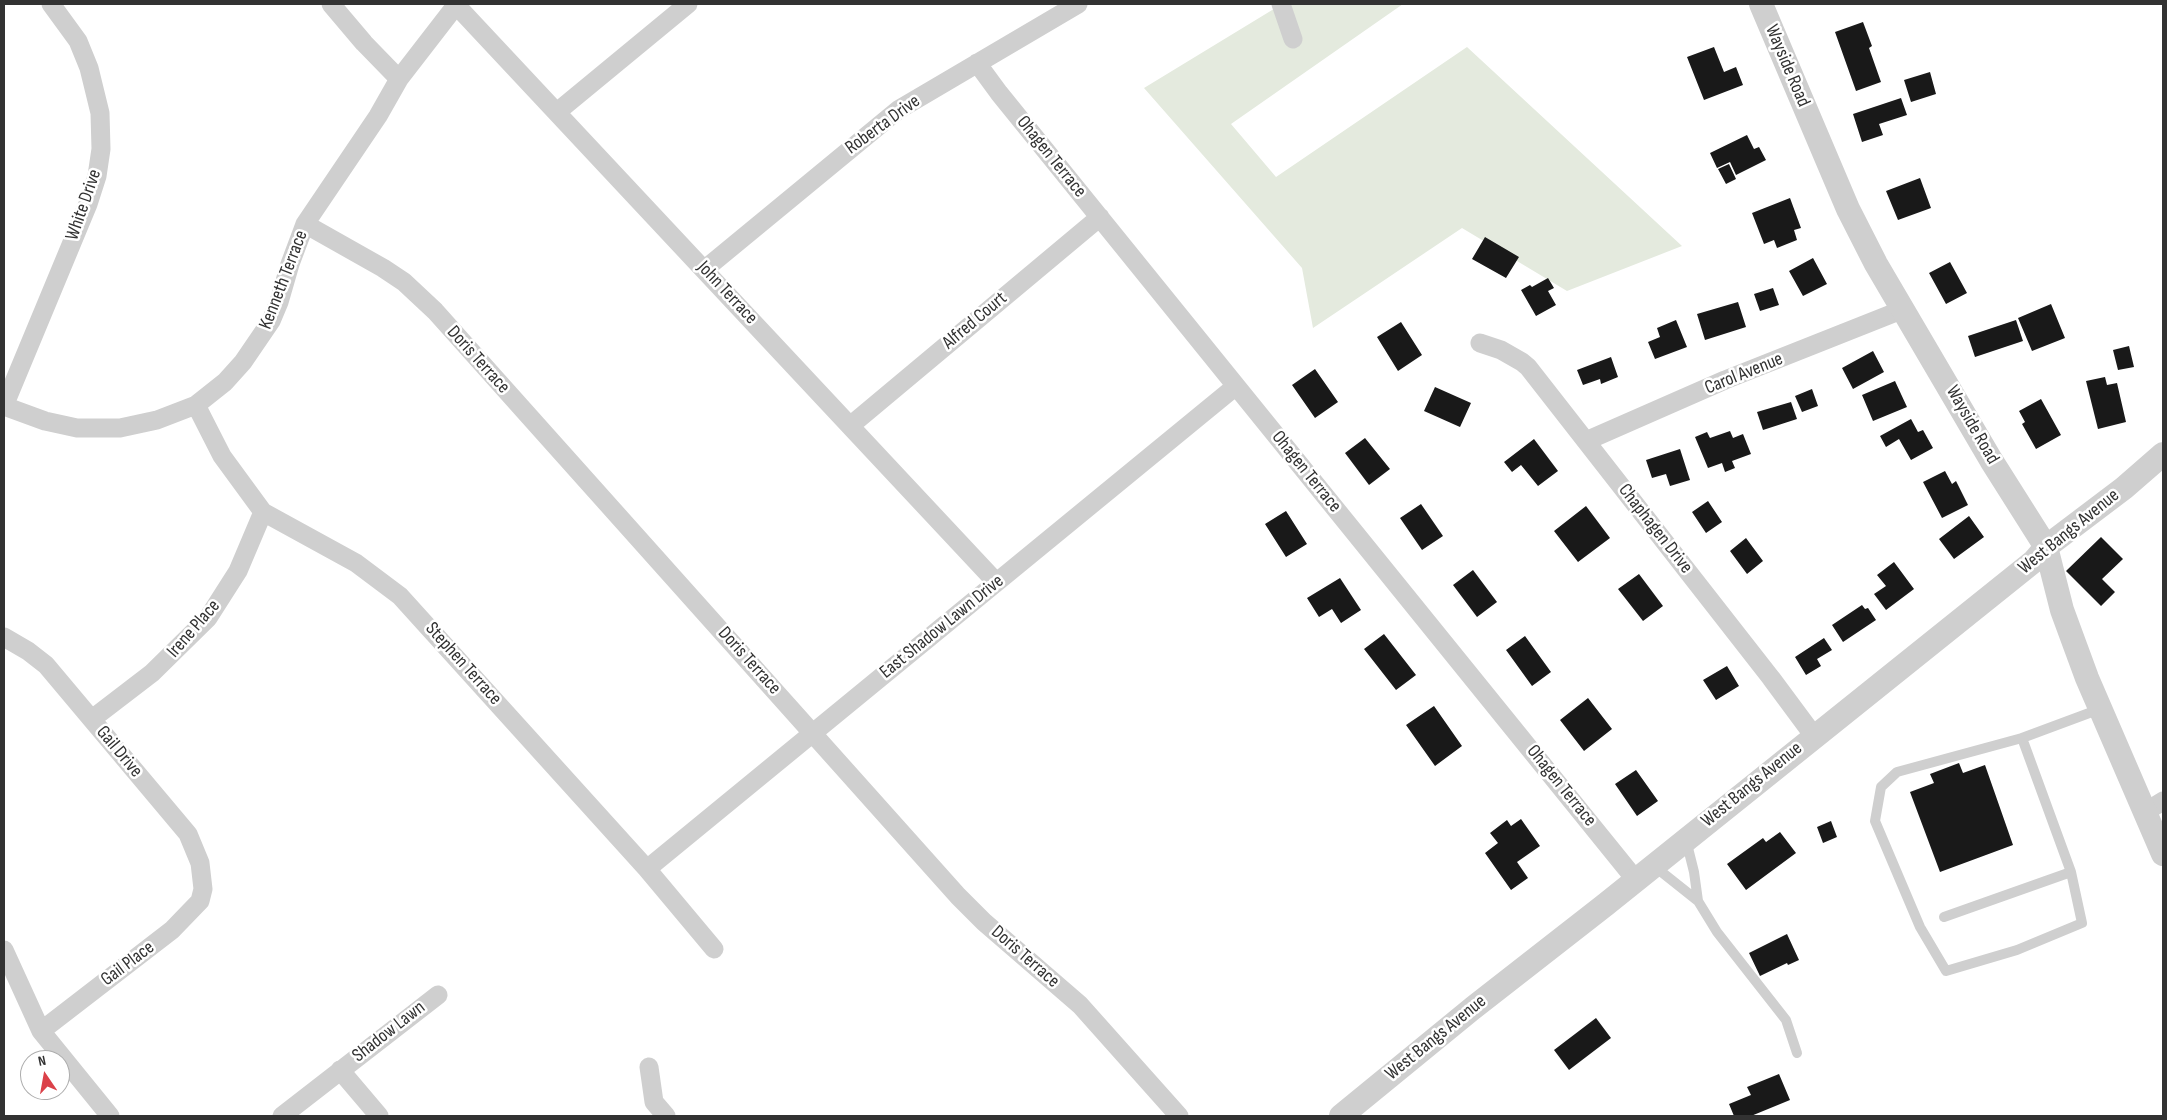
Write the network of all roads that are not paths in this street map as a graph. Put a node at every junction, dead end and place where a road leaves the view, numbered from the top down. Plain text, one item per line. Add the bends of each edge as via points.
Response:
1 (51, 4) edge
2 (331, 4) edge
3 (457, 4) edge
4 (688, 4) edge
5 (1078, 4) edge
6 (1280, 4) edge
7 (1761, 4) edge
8 (1293, 39) dead end
9 (977, 63) junction
10 (399, 79) junction
11 (557, 112) junction
12 (1100, 217) junction
13 (305, 224) junction
14 (705, 269) junction
15 (1904, 309) junction
16 (1480, 343) dead end
17 (1236, 386) junction
18 (196, 405) junction
19 (4, 406) edge
20 (850, 426) junction
21 (1586, 441) junction
22 (2163, 454) edge
23 (263, 512) junction
24 (2046, 547) junction
25 (996, 582) junction
26 (4, 637) edge
27 (2100, 709) junction
28 (92, 719) junction
29 (813, 733) junction
30 (1814, 736) junction
31 (2022, 738) junction
32 (2154, 806) edge
33 (1685, 839) junction
34 (2163, 854) edge
35 (648, 869) junction
36 (1644, 872) junction
37 (2071, 872) junction
38 (203, 889) joint
39 (1698, 902) junction
40 (1944, 917) dead end
41 (714, 949) dead end
42 (4, 950) edge
43 (438, 995) dead end
44 (41, 1031) junction
45 (1797, 1053) dead end
46 (649, 1066) dead end
47 (340, 1070) junction
48 (1351, 1113) edge
49 (110, 1116) edge
50 (282, 1116) edge
51 (379, 1116) edge
52 (666, 1116) edge
53 (1179, 1116) edge

1 - 19 street, White Drive via 78,41 89,68 100,113 101,149 88,204
2 - 10 street
3 - 10 street, Kenneth Terrace
3 - 11 street, John Terrace
4 - 11 street
5 - 9 street, Roberta Drive
6 - 8 street
7 - 15 street, Wayside Road via 1848,209
9 - 12 street, Ohagen Terrace
9 - 14 street, Roberta Drive via 898,110
10 - 13 street, Kenneth Terrace via 378,116
11 - 14 street, John Terrace
12 - 17 street, Ohagen Terrace
12 - 20 street, Alfred Court
13 - 18 street, Kenneth Terrace via 279,302 263,336 225,382
13 - 29 street, Doris Terrace via 404,282 434,311
14 - 20 street, John Terrace
15 - 21 street, Carol Avenue via 1725,380
15 - 24 street, Wayside Road via 1991,460
16 - 21 street, Chaphagen Drive via 1522,362
17 - 25 street, East Shadow Lawn Drive
17 - 36 street, Ohagen Terrace
18 - 19 street, Kenneth Terrace via 157,420 103,429 76,428 45,421
18 - 23 street, Stephen Terrace via 222,456
20 - 25 street, John Terrace
21 - 30 street, Chaphagen Drive
22 - 24 street, West Bangs Avenue
23 - 28 street, Irene Place via 238,571 208,618 152,673
23 - 35 street, Stephen Terrace via 356,563 400,596
24 - 27 street, Wayside Road via 2062,610
24 - 30 street, West Bangs Avenue
25 - 29 street, East Shadow Lawn Drive
26 - 28 street, Gail Drive via 46,665
27 - 31 lane
27 - 32 street, Wayside Road
28 - 38 street, Gail Drive via 188,834 200,863
29 - 35 street, East Shadow Lawn Drive
29 - 53 street, Doris Terrace via 958,896 1080,1005
30 - 33 street, West Bangs Avenue
31 - 37 lane
31 - 37 lane via 1897,772 1881,787 1875,821 1920,927 1946,971 2017,950 2082,923
32 - 34 street, Wayside Road
33 - 36 street, West Bangs Avenue
33 - 39 lane
35 - 41 street, Stephen Terrace
36 - 39 lane
36 - 48 street, West Bangs Avenue
37 - 40 lane
38 - 44 street, Gail Place via 200,901 172,930
39 - 45 lane via 1717,932 1786,1020
42 - 44 street
43 - 47 street, Shadow Lawn
44 - 49 street
46 - 52 street via 654,1102
47 - 50 street, Shadow Lawn
47 - 51 street

